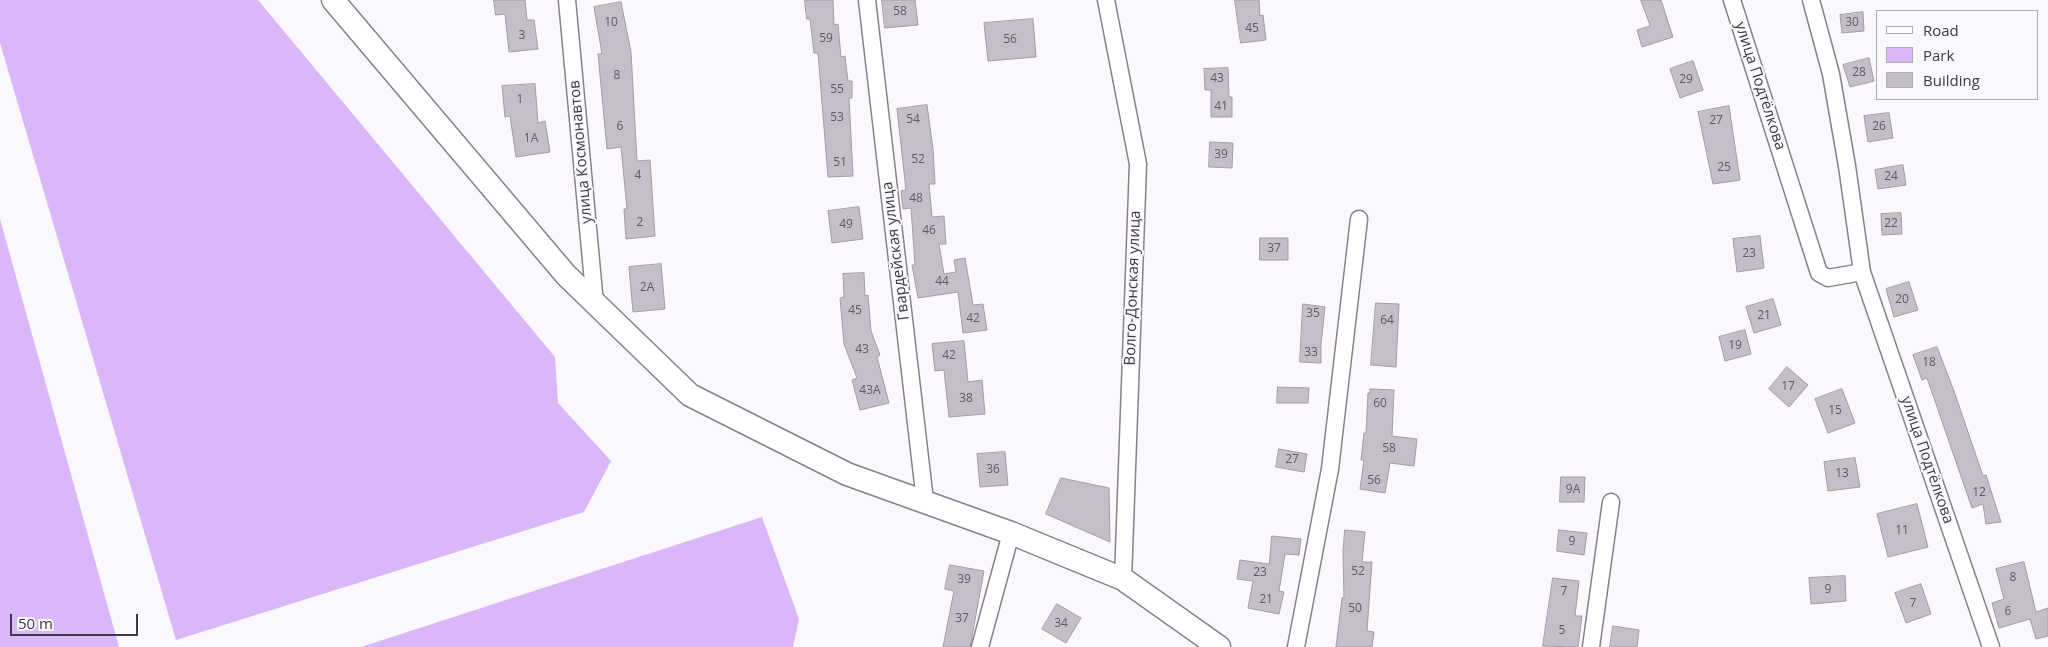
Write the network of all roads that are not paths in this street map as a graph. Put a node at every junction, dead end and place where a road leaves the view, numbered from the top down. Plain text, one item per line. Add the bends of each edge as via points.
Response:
1 (333, 0) edge
2 (567, 0) edge
3 (867, 0) edge
4 (1106, 0) edge
5 (1732, 0) edge
6 (1811, 0) edge
7 (1359, 219) dead end
8 (1862, 272) junction
9 (595, 304) junction
10 (925, 501) junction
11 (1611, 502) dead end
12 (1012, 532) junction
13 (1123, 579) junction
14 (980, 647) edge
15 (1219, 647) edge
16 (1296, 647) edge
17 (1591, 647) edge
18 (1991, 647) edge

1 - 9 street via 566,275
2 - 9 street, улица Космонавтов
3 - 10 street, Гвардейская улица
4 - 13 street, Волго-Донская улица via 1138,164
5 - 8 street, улица Подтёлкова via 1819,273 1828,278
6 - 8 street, улица Подтёлкова via 1831,74
7 - 16 street via 1330,469
8 - 18 street, улица Подтёлкова
9 - 10 street via 690,395 847,474
10 - 12 street
11 - 17 street
12 - 13 street
12 - 14 street
13 - 15 street

